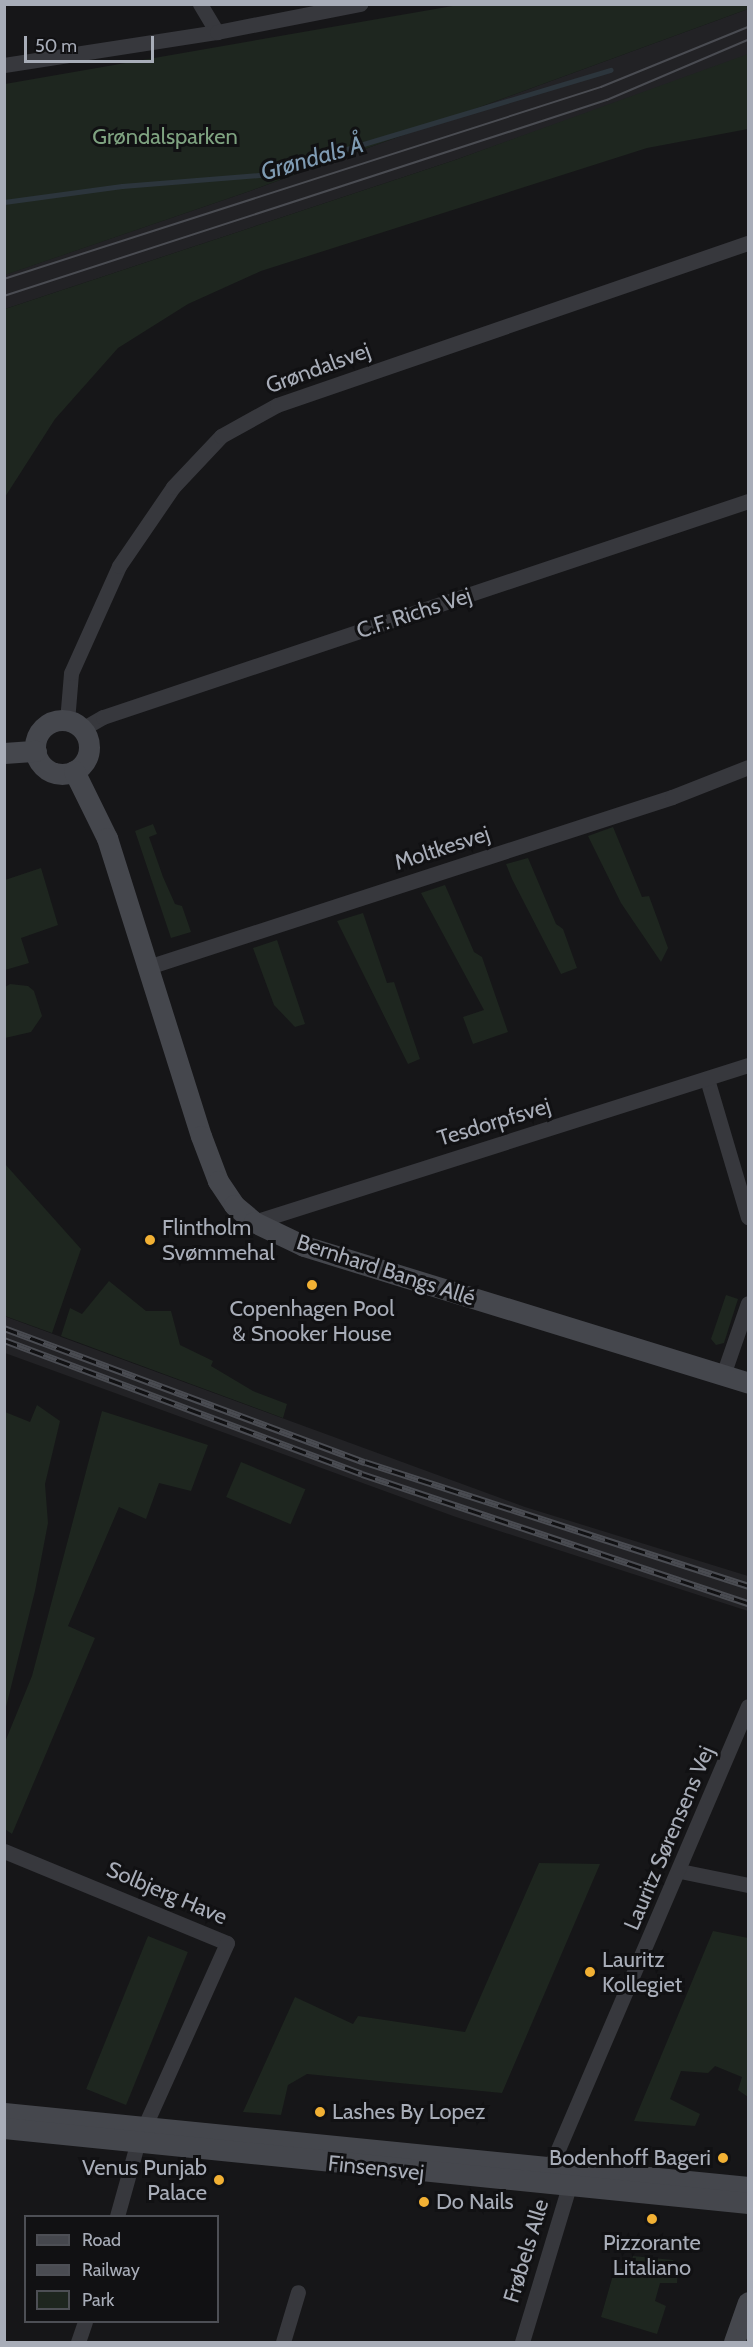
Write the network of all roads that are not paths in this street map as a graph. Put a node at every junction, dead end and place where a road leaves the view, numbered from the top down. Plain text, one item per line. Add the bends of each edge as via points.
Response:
1 (200, 4) edge
2 (360, 4) edge
3 (217, 32) junction
4 (4, 65) edge
5 (748, 243) edge
6 (748, 501) edge
7 (75, 725) junction
8 (36, 751) junction
9 (4, 753) edge
10 (748, 768) edge
11 (74, 771) junction
12 (148, 967) junction
13 (748, 1065) edge
14 (707, 1079) junction
15 (748, 1217) edge
16 (254, 1222) junction
17 (748, 1304) edge
18 (723, 1375) junction
19 (748, 1383) edge
20 (748, 1706) edge
21 (4, 1851) edge
22 (680, 1871) junction
23 (748, 1885) edge
24 (4, 2113) edge
25 (4, 2128) edge
26 (142, 2133) junction
27 (546, 2177) junction
28 (571, 2180) junction
29 (748, 2187) edge
30 (748, 2203) edge
31 (118, 2215) edge
32 (298, 2292) dead end
33 (748, 2302) edge
34 (85, 2323) edge
35 (78, 2343) edge
36 (283, 2343) edge
37 (522, 2343) edge
38 (734, 2343) edge

1 - 3 street
2 - 3 street
3 - 4 street
5 - 7 street, Grøndalsvej via 277,405 221,436 173,487 119,566 71,673
6 - 7 street, C.F. Richs Vej
7 - 8 street via 44,728
7 - 11 street via 88,752
8 - 9 street
8 - 11 street via 49,771
10 - 12 street, Moltkesvej via 672,797
11 - 12 street, Bernhard Bangs Allé via 107,837
12 - 16 street, Bernhard Bangs Allé via 218,1181 234,1205
13 - 14 street, Tesdorpfsvej
14 - 15 street
14 - 16 street, Tesdorpfsvej
16 - 18 street, Bernhard Bangs Allé via 304,1246 373,1269
17 - 18 street
18 - 19 street, Bernhard Bangs Allé
20 - 22 street, Lauritz Sørensens Vej
21 - 26 street, Solbjerg Have via 228,1943
22 - 23 street
22 - 27 street, Lauritz Sørensens Vej
24 - 26 street, Finsensvej
25 - 26 street, Finsensvej
26 - 27 street, Finsensvej
26 - 31 street
27 - 28 street, Finsensvej
28 - 29 street, Finsensvej
28 - 30 street, Finsensvej
28 - 37 street, Frøbels Alle
32 - 36 street
33 - 38 street
34 - 35 street

